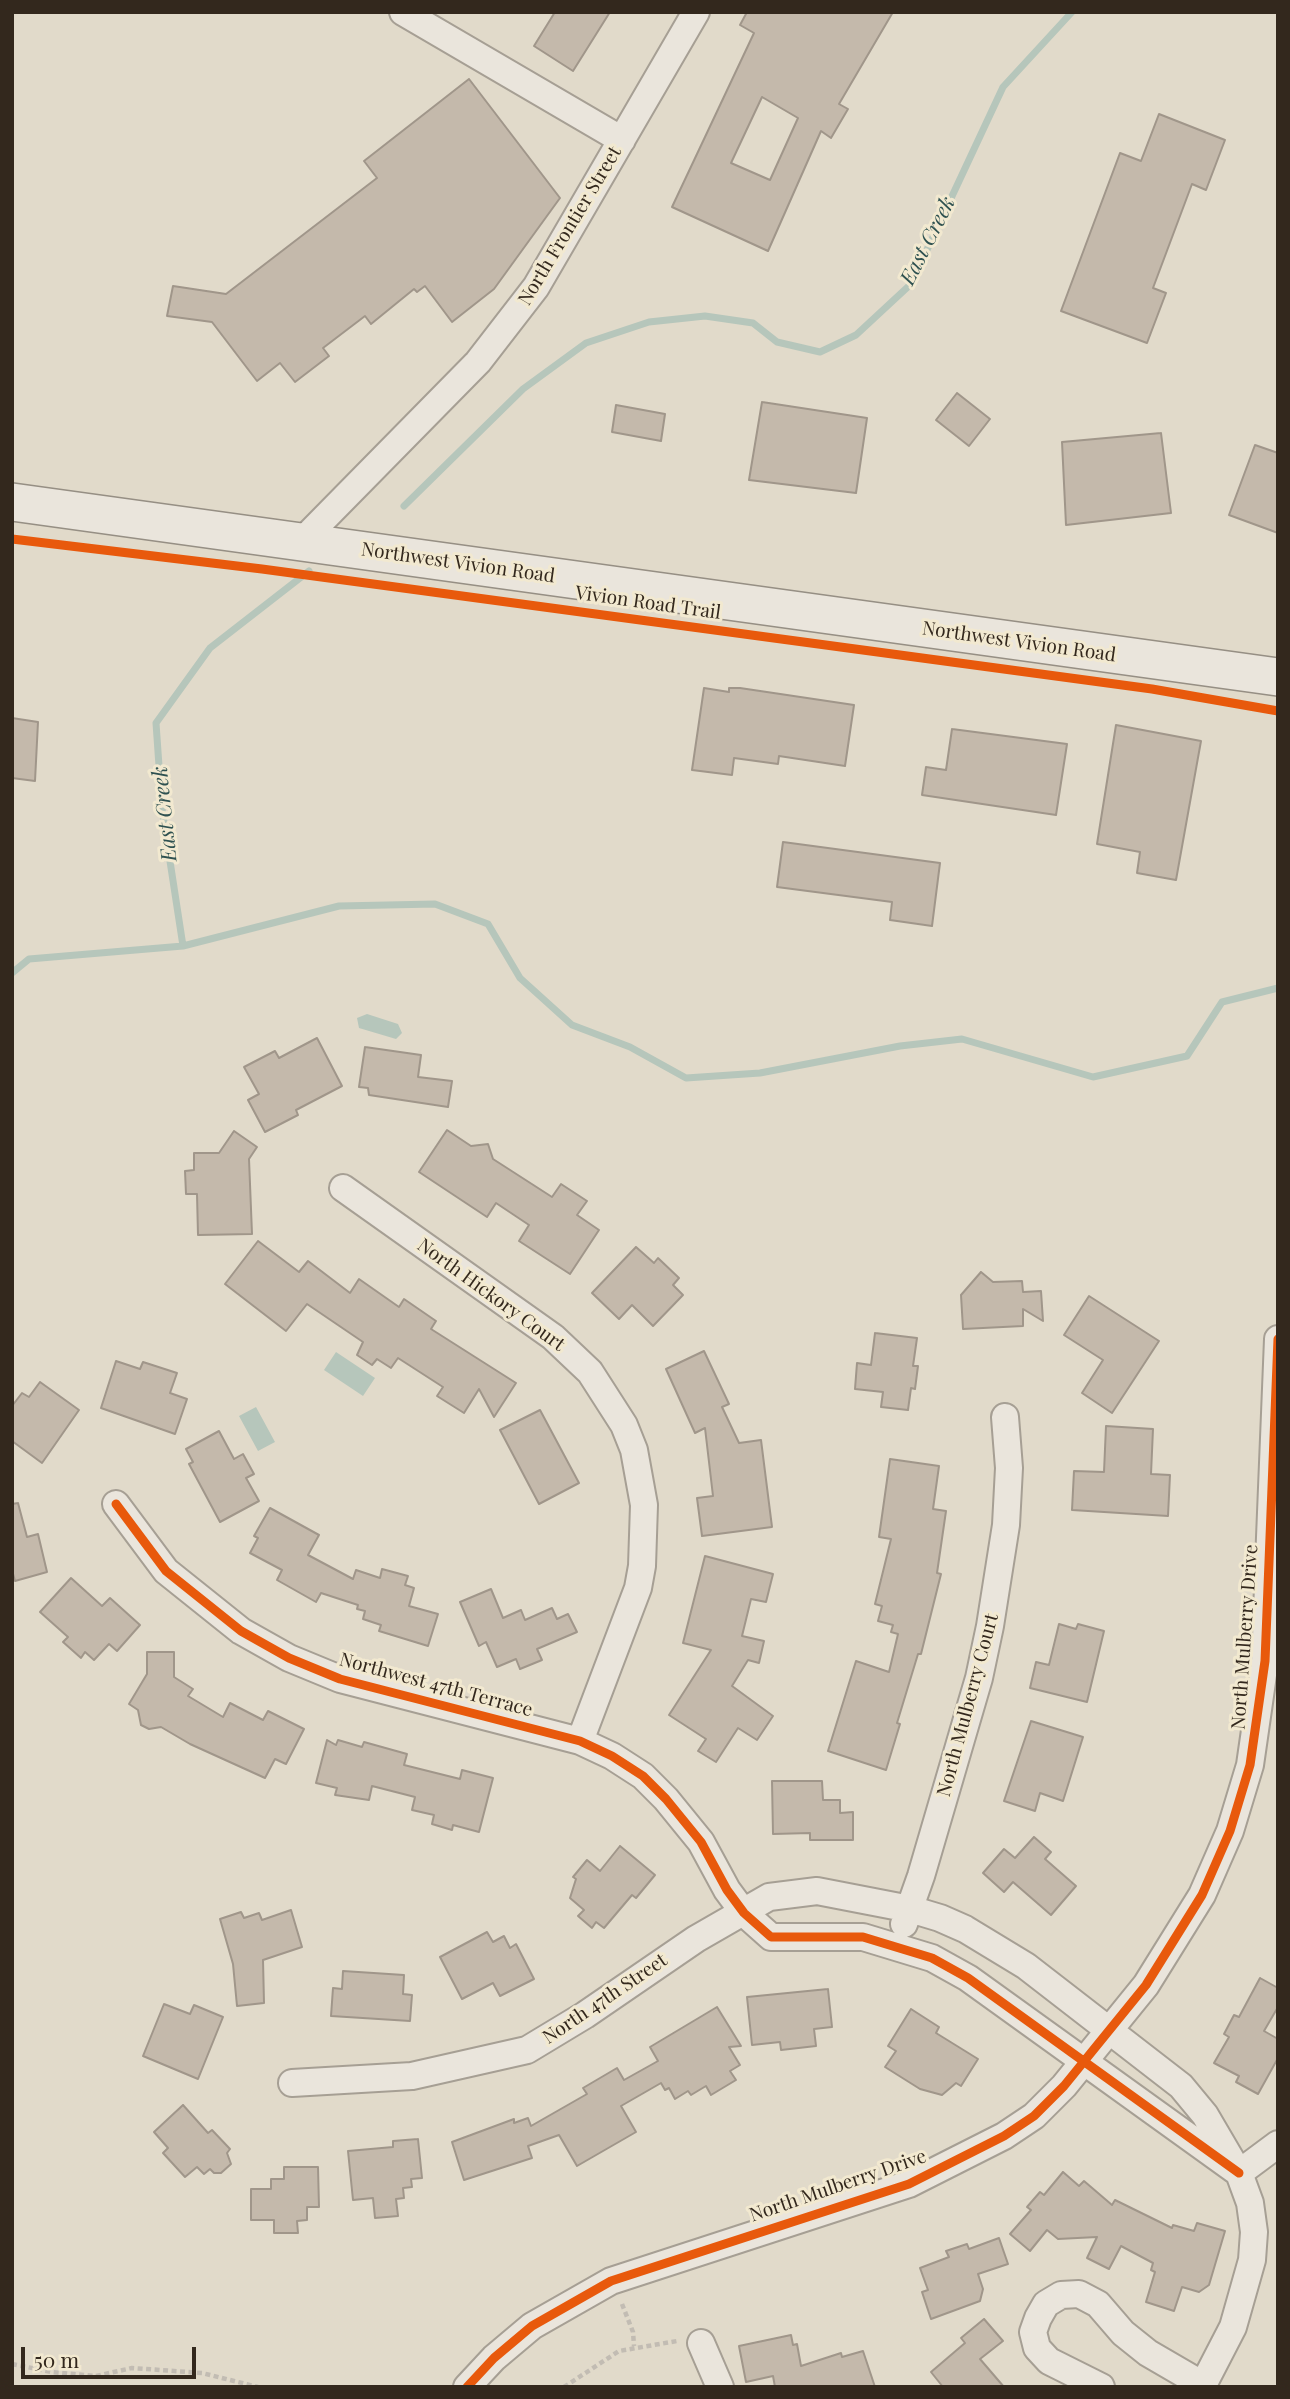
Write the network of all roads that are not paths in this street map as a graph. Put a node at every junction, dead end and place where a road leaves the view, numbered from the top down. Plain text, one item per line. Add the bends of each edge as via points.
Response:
1 (403, 12) edge
2 (696, 12) edge
3 (622, 140) junction
4 (12, 502) edge
5 (301, 542) junction
6 (1278, 677) edge
7 (343, 1188) dead end
8 (1278, 1339) edge
9 (1005, 1417) dead end
10 (116, 1504) dead end
11 (580, 1741) junction
12 (910, 1909) junction
13 (744, 1913) junction
14 (895, 1945) junction
15 (1109, 2029) junction
16 (1083, 2063) junction
17 (292, 2083) dead end
18 (1278, 2144) edge
19 (1239, 2174) junction
20 (701, 2343) road end
21 (1202, 2386) edge
22 (467, 2387) edge
23 (720, 2387) edge
24 (1101, 2387) edge

1 - 3 street
2 - 3 street, North Frontier Street
3 - 5 street, North Frontier Street via 536,287 478,362
4 - 5 main road, Northwest Vivion Road
5 - 6 main road, Northwest Vivion Road
7 - 11 street, North Hickory Court via 553,1337 590,1372 624,1425 634,1450 644,1505 642,1566 638,1588
8 - 15 street, North Mulberry Drive via 1265,1661 1250,1765 1230,1831 1196,1906 1166,1956
9 - 12 street, North Mulberry Court via 1009,1468 1006,1525 993,1614 979,1678
10 - 11 street, Northwest 47th Terrace via 146,1549 196,1598 289,1658 387,1693
11 - 13 street, Northwest 47th Terrace via 643,1776 666,1799 701,1842
12 - 13 street, North 47th Street via 817,1891 769,1897
12 - 14 street, North Mulberry Court
12 - 15 street, North 47th Street via 965,1929 997,1948
13 - 14 street, Northwest 47th Terrace via 771,1937 863,1937
13 - 17 street, North 47th Street via 696,1939 527,2050 412,2076
14 - 16 street, Northwest 47th Terrace via 968,1978
15 - 16 street, North Mulberry Drive
15 - 19 street, North 47th Street via 1181,2086 1205,2115
16 - 19 street, Northwest 47th Terrace
16 - 22 street, North Mulberry Drive via 1034,2116 974,2154 872,2197 611,2281 533,2326
18 - 19 street
19 - 21 street, North 47th Street via 1250,2203 1252,2260 1233,2326
20 - 23 street
21 - 24 street via 1148,2353 1098,2304 1079,2294 1061,2295 1046,2304 1038,2318 1033,2332 1037,2348 1049,2361

